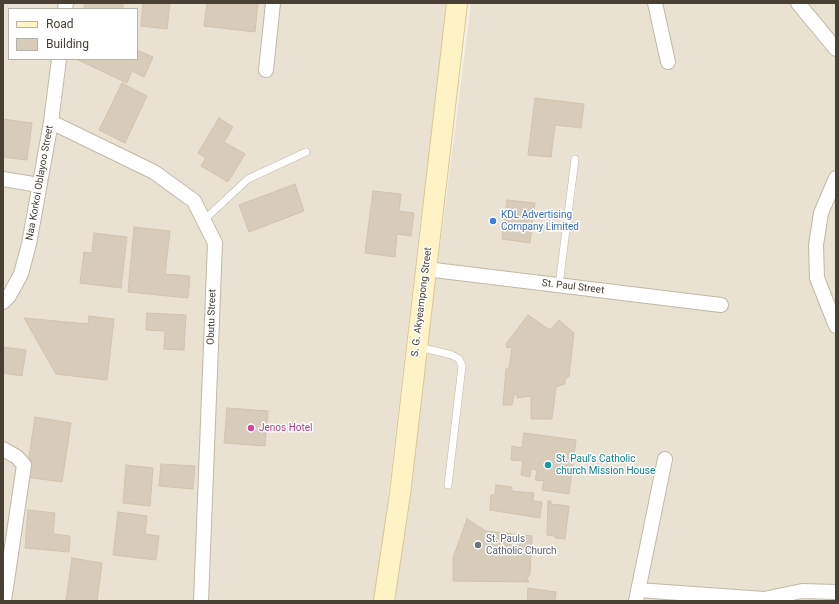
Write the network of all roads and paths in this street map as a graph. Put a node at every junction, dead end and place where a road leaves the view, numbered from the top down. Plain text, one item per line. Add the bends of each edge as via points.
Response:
1 (273, 3) edge
2 (457, 3) edge
3 (655, 3) edge
4 (798, 3) edge
5 (836, 49) edge
6 (59, 60) edge
7 (668, 62) dead end
8 (266, 70) dead end
9 (51, 122) junction
10 (306, 152) dead end
11 (575, 160) dead end
12 (836, 178) edge
13 (3, 179) edge
14 (39, 185) junction
15 (204, 220) junction
16 (426, 269) junction
17 (559, 285) junction
18 (3, 302) edge
19 (721, 305) dead end
20 (836, 326) edge
21 (417, 347) junction
22 (3, 449) edge
23 (665, 459) dead end
24 (448, 485) dead end
25 (836, 592) edge
26 (637, 595) edge
27 (764, 600) edge
28 (4, 601) edge
29 (200, 601) edge
30 (384, 601) edge

1 - 8 street
2 - 16 street, S. G. Akyeampong Street
3 - 7 street
4 - 5 street
6 - 9 street, Naa Korkoi Oblayoo Street
9 - 14 street, Naa Korkoi Oblayoo Street
9 - 15 street, Obutu Street via 154,172 194,201
10 - 15 lane via 248,179
11 - 17 lane
12 - 20 street via 821,212 816,244 817,278
13 - 14 street
14 - 18 street, Naa Korkoi Oblayoo Street via 21,274
15 - 29 street, Obutu Street via 215,243
16 - 17 street, St. Paul Street
16 - 21 street, S. G. Akyeampong Street
17 - 19 street, St. Paul Street
21 - 24 lane via 452,355 459,359 462,366
21 - 30 street, S. G. Akyeampong Street via 400,494
22 - 28 street via 17,457 24,465
23 - 26 street
25 - 27 street via 802,591
26 - 27 street

